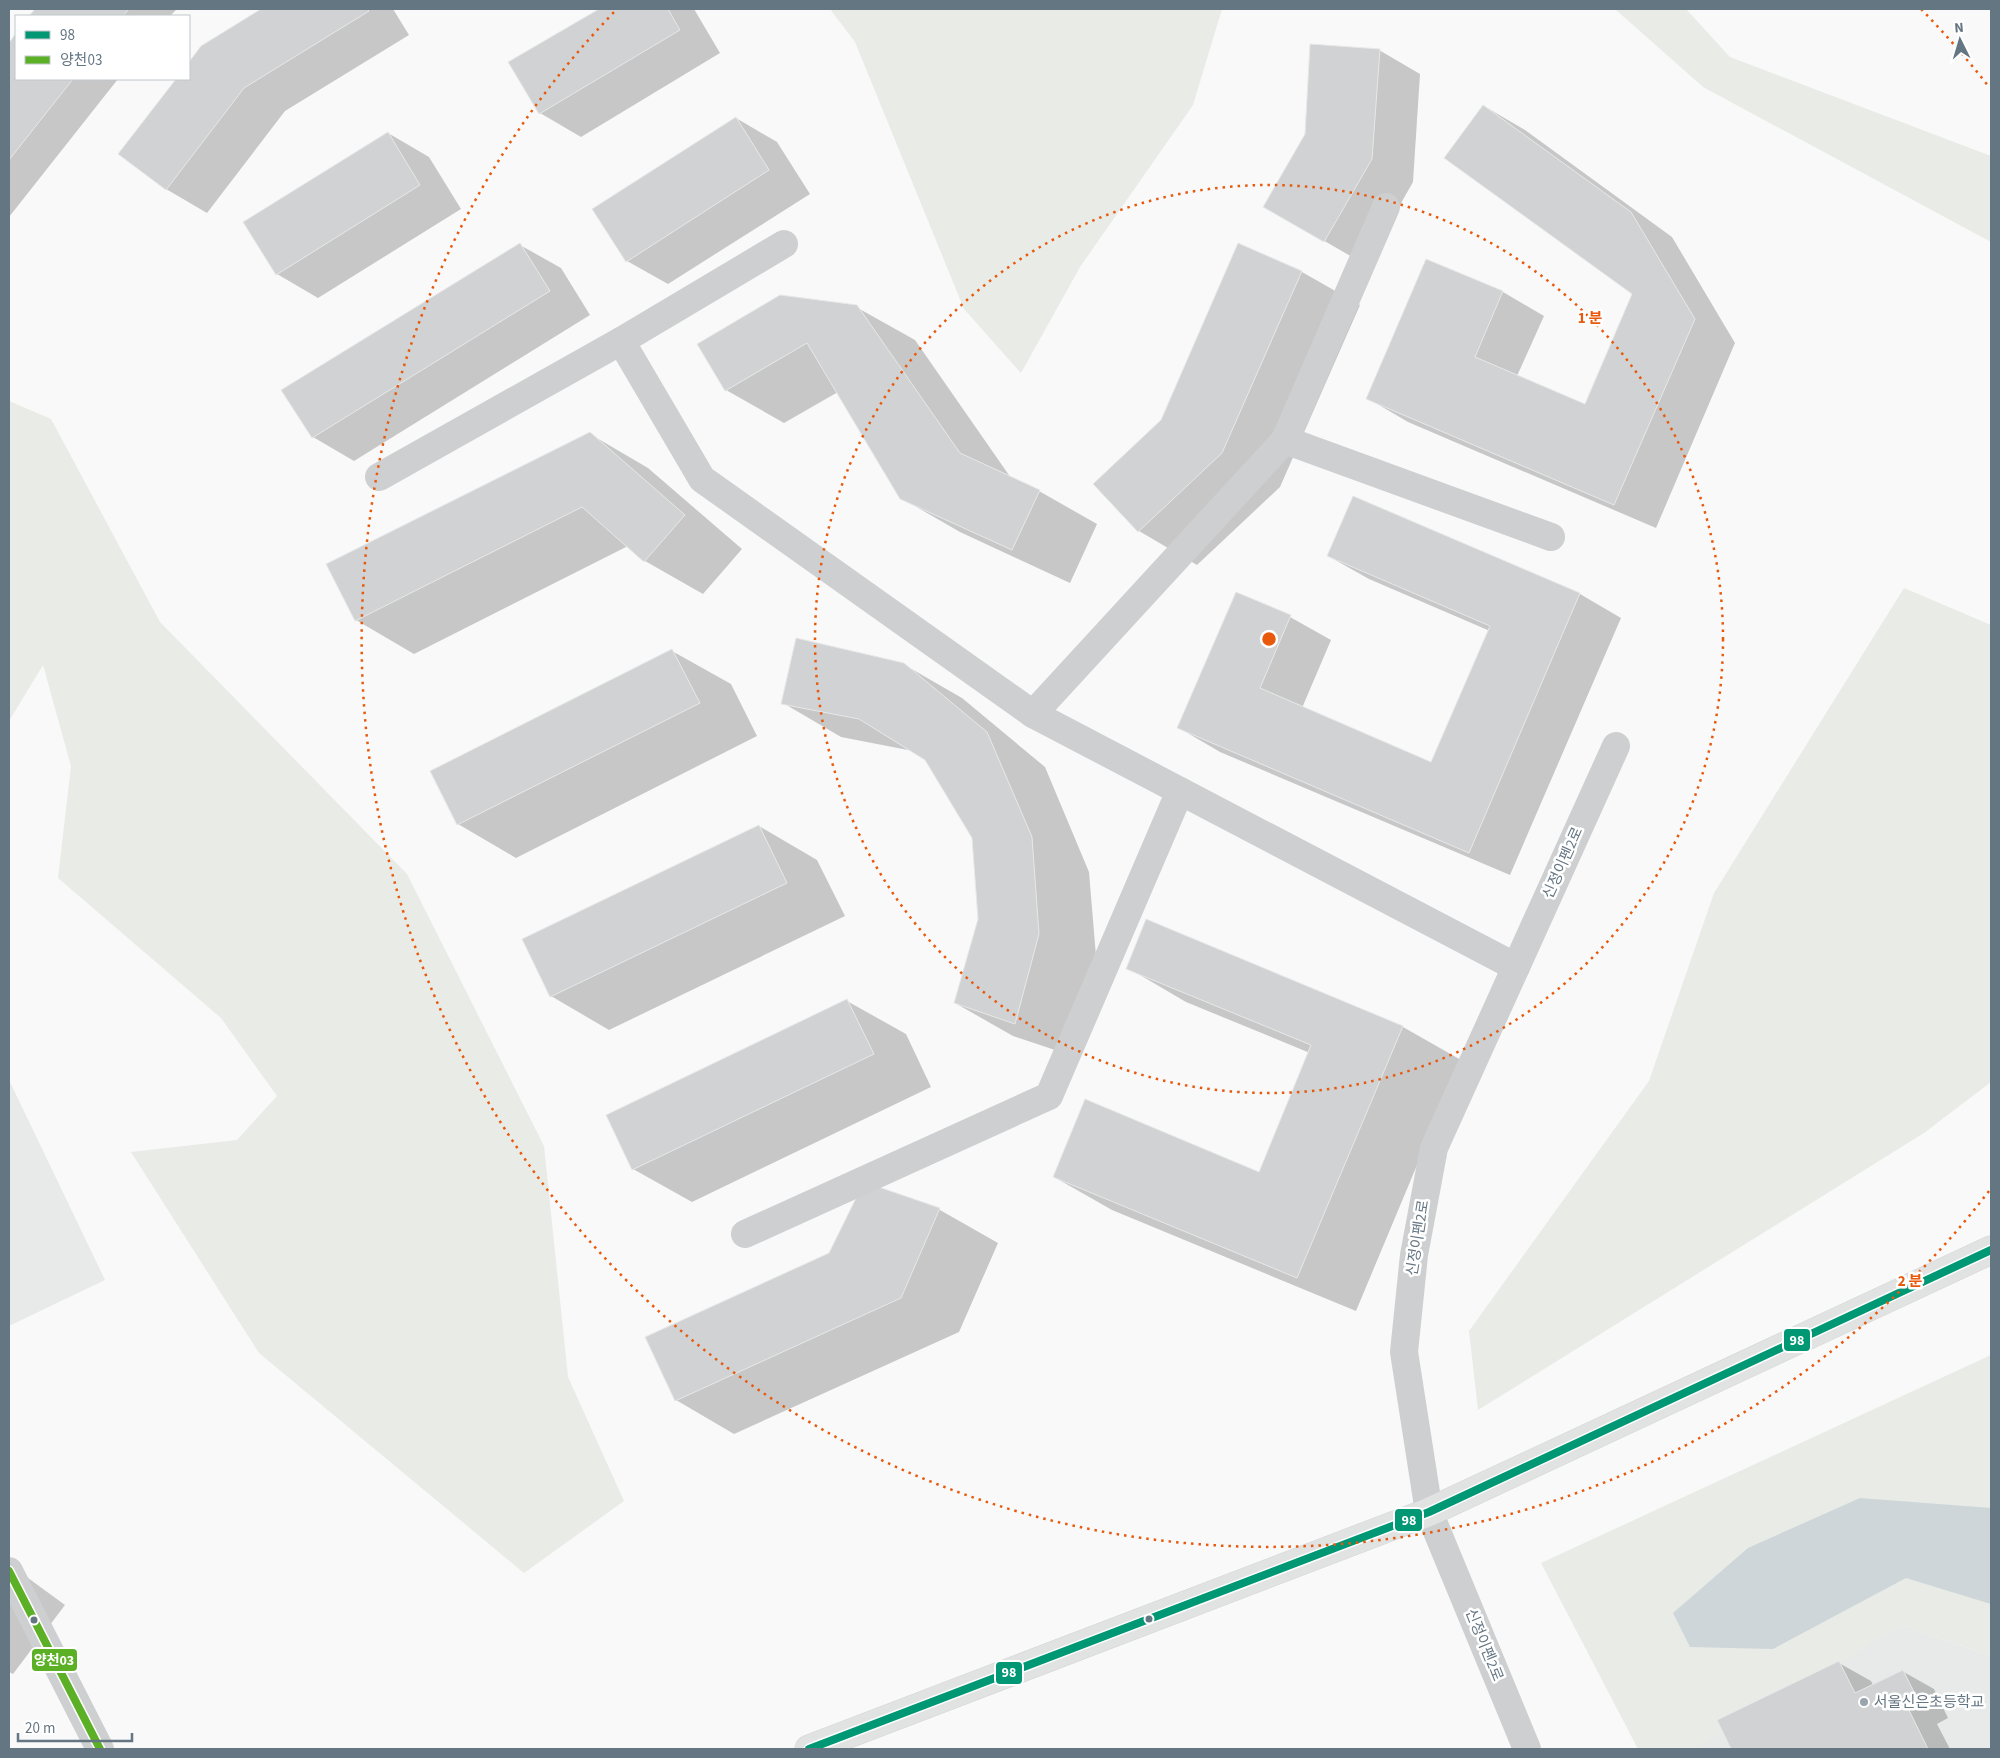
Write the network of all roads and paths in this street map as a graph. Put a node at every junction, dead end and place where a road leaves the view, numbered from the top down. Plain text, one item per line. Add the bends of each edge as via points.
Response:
1 (1386, 207) dead end
2 (784, 244) dead end
3 (621, 341) junction
4 (1285, 440) junction
5 (378, 477) dead end
6 (1551, 537) dead end
7 (1033, 714) junction
8 (1616, 746) dead end
9 (1180, 791) junction
10 (1516, 967) junction
11 (745, 1234) dead end
12 (1991, 1250) edge
13 (1429, 1512) junction
14 (9, 1571) edge
15 (100, 1749) edge
16 (809, 1749) edge
17 (1527, 1749) edge

1 - 4 street
2 - 3 street
3 - 5 street
3 - 7 street via 702,479
4 - 6 street
4 - 7 street
7 - 9 street
8 - 10 street, 신정이펜2로
9 - 10 street
9 - 11 street via 1049,1096
10 - 13 street, 신정이펜2로 via 1434,1148 1414,1255 1404,1352
12 - 13 main road
13 - 16 main road
13 - 17 street, 신정이펜2로
14 - 15 street

